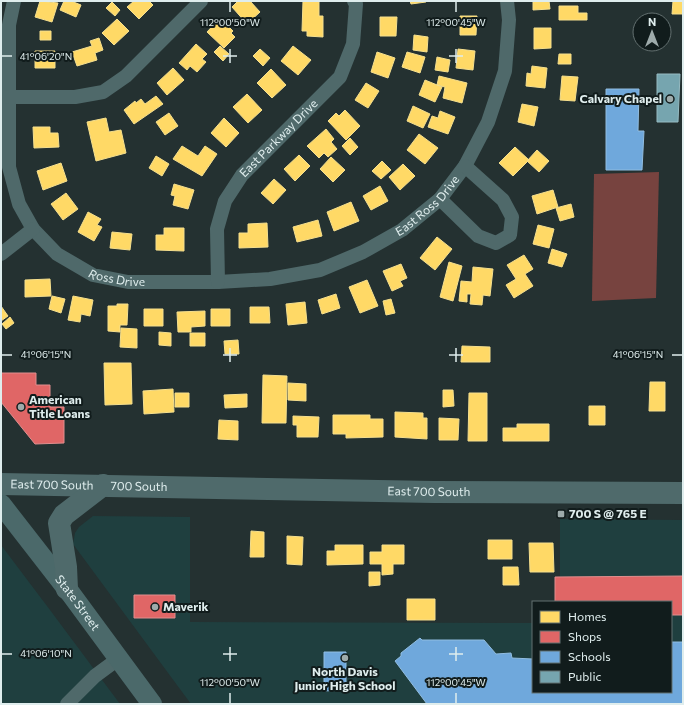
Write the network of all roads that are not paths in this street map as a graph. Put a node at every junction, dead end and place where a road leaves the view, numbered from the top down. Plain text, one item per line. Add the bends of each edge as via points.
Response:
1 (14, 1) edge
2 (201, 1) edge
3 (354, 1) edge
4 (507, 1) edge
5 (9, 97) junction
6 (465, 166) junction
7 (440, 199) junction
8 (33, 229) junction
9 (1, 254) edge
10 (218, 282) junction
11 (1, 484) edge
12 (103, 485) junction
13 (175, 487) joint
14 (683, 493) edge
15 (1, 504) edge
16 (67, 589) junction
17 (118, 659) junction
18 (67, 704) edge
19 (152, 704) edge

1 - 5 street, Ross Drive via 9,25
2 - 5 street via 126,76 103,92 75,97
3 - 10 street, East Parkway Drive via 356,4 353,44 340,77 242,175 225,201 217,229
4 - 6 street, East Ross Drive via 509,20 505,71 488,122
5 - 8 street, Ross Drive via 9,167 19,204
6 - 7 street, East Ross Drive
6 - 7 street via 503,200 512,217 510,235 496,243 478,236
7 - 10 street, East Ross Drive via 402,230 363,252 320,270 270,279
8 - 9 street
8 - 10 street, Ross Drive via 57,254 93,275 128,282
11 - 12 main road, East 700 South
12 - 13 main road, 700 South
12 - 16 main road via 64,515 58,523
13 - 14 main road, East 700 South
15 - 16 main road, State Street
16 - 17 main road, State Street
17 - 18 street via 95,676
17 - 19 main road, State Street

